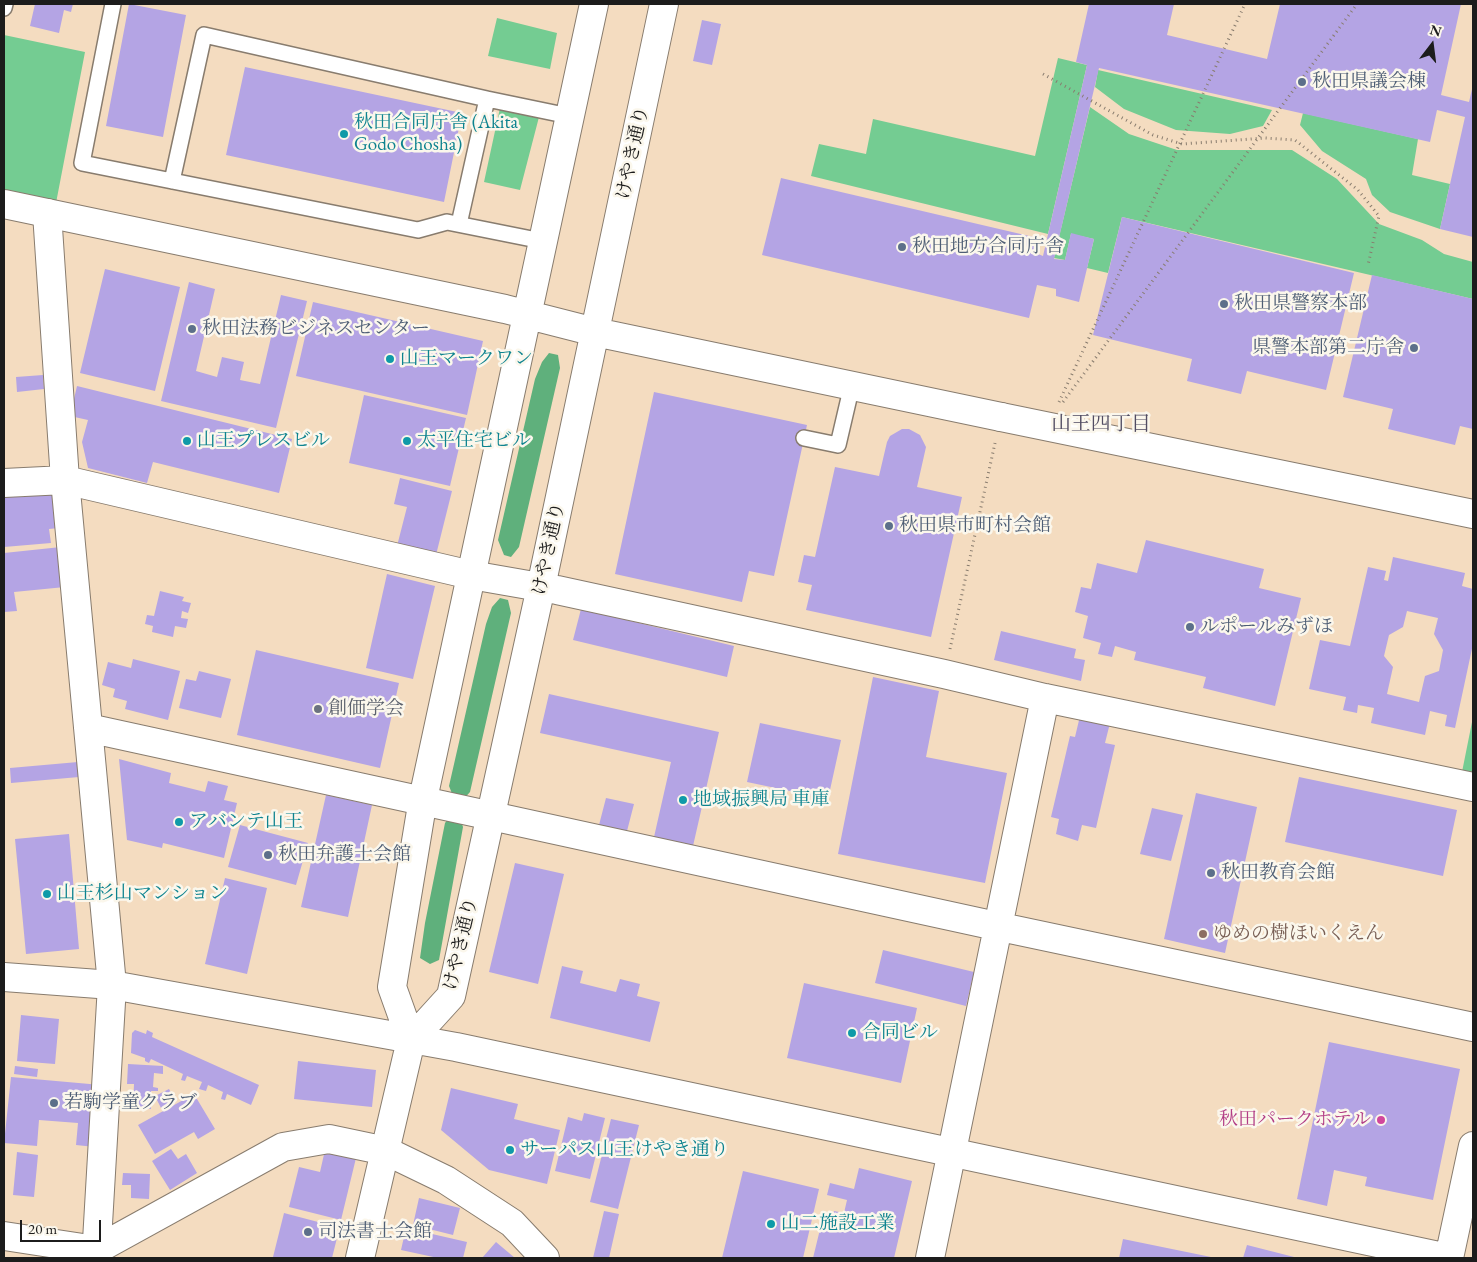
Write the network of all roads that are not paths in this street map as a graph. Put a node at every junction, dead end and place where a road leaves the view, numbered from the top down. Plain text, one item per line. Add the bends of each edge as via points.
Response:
1 (4, 4) edge
2 (113, 4) edge
3 (594, 4) edge
4 (664, 4) edge
5 (4, 8) edge
6 (487, 99) junction
7 (569, 116) junction
8 (172, 181) junction
9 (4, 204) edge
10 (47, 213) junction
11 (459, 224) junction
12 (542, 241) junction
13 (528, 314) junction
14 (595, 332) junction
15 (852, 385) junction
16 (804, 438) dead end
17 (65, 480) junction
18 (4, 483) edge
19 (1473, 514) edge
20 (471, 575) junction
21 (541, 587) junction
22 (1045, 698) junction
23 (88, 728) junction
24 (1473, 787) edge
25 (423, 799) junction
26 (490, 816) junction
27 (996, 926) junction
28 (4, 977) edge
29 (112, 985) junction
30 (1473, 1027) edge
31 (411, 1040) junction
32 (1473, 1146) edge
33 (386, 1151) junction
34 (951, 1153) junction
35 (4, 1236) edge
36 (93, 1256) edge
37 (360, 1258) edge
38 (545, 1258) edge
39 (930, 1258) edge
40 (1448, 1258) edge

1 - 5 lane
2 - 8 lane via 82,163
3 - 7 street
4 - 14 street, けやき通り
6 - 7 lane
6 - 8 lane via 204,35
6 - 11 lane
7 - 12 street
8 - 11 lane via 418,230 447,222
9 - 10 street
10 - 13 street
10 - 17 street
11 - 12 lane
12 - 13 street
13 - 14 street
13 - 20 street
14 - 15 street
14 - 21 street, けやき通り
15 - 16 lane via 838,445
15 - 19 street
17 - 18 street
17 - 20 street
17 - 23 street
20 - 21 street
20 - 25 street
21 - 22 street
21 - 26 street, けやき通り
22 - 24 street
22 - 27 street
23 - 25 street
23 - 29 street
25 - 26 street
25 - 31 street via 392,987
26 - 27 street
26 - 31 street, けやき通り via 451,996
27 - 30 street
27 - 34 street
28 - 29 street
29 - 31 street
29 - 36 street
31 - 33 street
31 - 34 street
32 - 40 street
33 - 36 street via 329,1139 283,1147
33 - 37 street
33 - 38 street via 486,1204 512,1223
34 - 39 street
34 - 40 street
35 - 36 street

